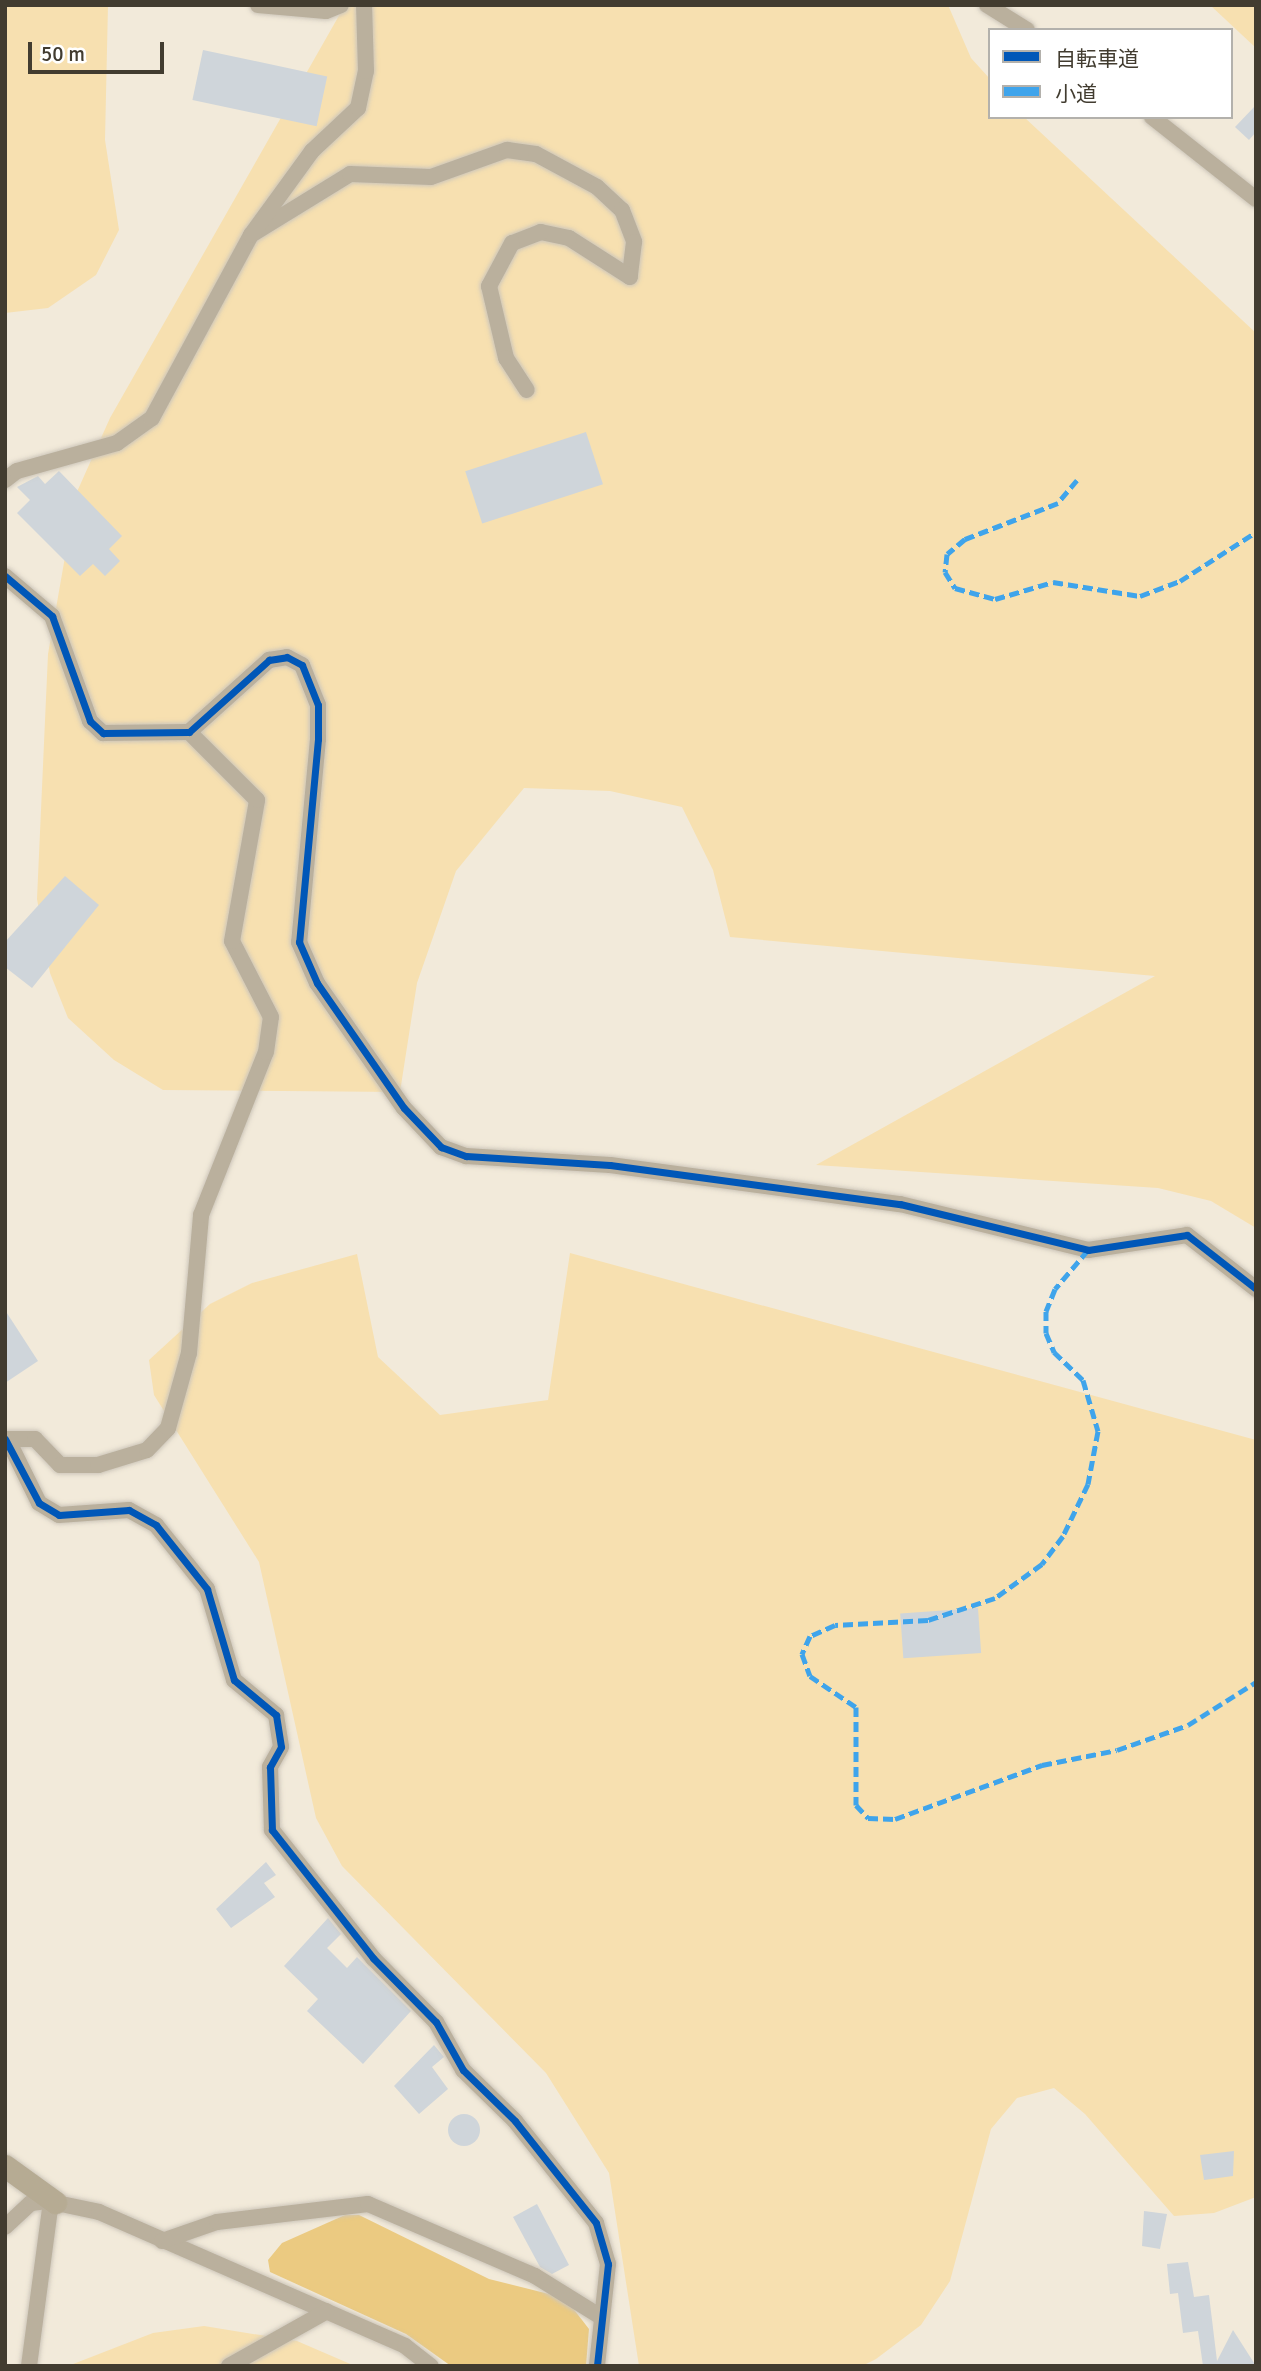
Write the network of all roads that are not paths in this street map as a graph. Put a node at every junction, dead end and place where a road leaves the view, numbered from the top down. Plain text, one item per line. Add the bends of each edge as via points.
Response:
1 (258, 5) edge
2 (341, 5) edge
3 (364, 5) edge
4 (986, 5) edge
5 (1024, 28) edge
6 (1155, 119) edge
7 (1256, 199) edge
8 (250, 235) junction
9 (527, 390) dead end
10 (5, 480) edge
11 (5, 576) edge
12 (189, 732) junction
13 (1256, 1289) edge
14 (7, 1439) edge
15 (5, 2166) edge
16 (53, 2202) junction
17 (5, 2227) edge
18 (162, 2241) junction
19 (327, 2311) junction
20 (598, 2315) junction
21 (29, 2366) edge
22 (229, 2366) edge
23 (431, 2366) edge
24 (597, 2366) edge

1 - 2 street via 327,11
3 - 8 street via 366,71 358,108 312,151
4 - 5 street
6 - 7 street
8 - 9 street via 258,236 323,186 350,174 431,177 507,150 536,154 597,187 622,210 634,242 630,277 569,238 541,232 512,243 489,286 506,358
8 - 10 street via 152,418 117,443 17,471
11 - 12 street via 52,616 90,721 103,733
12 - 13 street via 269,660 287,657 302,665 318,705 318,739 299,942 317,982 404,1108 441,1147 466,1156 610,1165 900,1204 1088,1250 1187,1235
12 - 14 street via 257,800 232,941 271,1017 266,1052 201,1215 189,1353 168,1428 147,1450 98,1465 60,1465 35,1439
14 - 20 street via 39,1503 60,1515 129,1510 156,1525 207,1590 234,1680 276,1714 281,1747 270,1767 272,1829 373,1958 436,2022 463,2070 515,2121 596,2223 608,2264
15 - 16 street
16 - 17 street via 31,2203
16 - 18 street via 99,2212
16 - 21 street
18 - 19 street
18 - 20 street via 217,2222 368,2203 535,2276
19 - 22 street
19 - 23 street via 405,2346
20 - 24 street

